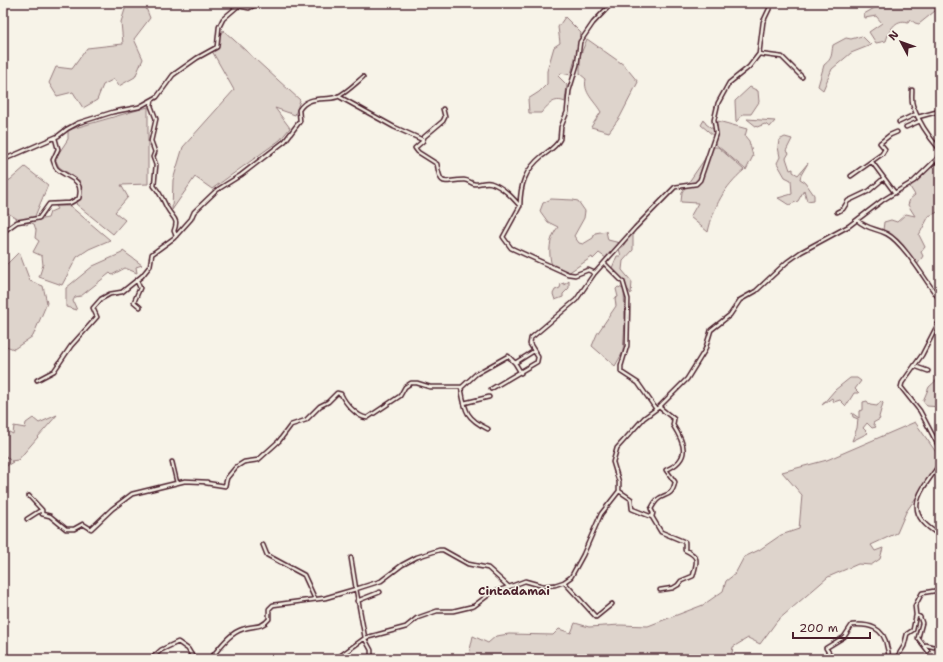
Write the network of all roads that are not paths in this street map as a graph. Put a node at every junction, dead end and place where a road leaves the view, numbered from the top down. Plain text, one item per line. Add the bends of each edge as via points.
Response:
1 (259, 3) edge
2 (612, 3) edge
3 (772, 3) edge
4 (759, 54) junction
5 (363, 77) dead end
6 (802, 77) dead end
7 (912, 90) dead end
8 (338, 96) junction
9 (152, 100) junction
10 (443, 109) dead end
11 (940, 111) edge
12 (916, 114) junction
13 (918, 117) junction
14 (920, 121) junction
15 (899, 122) dead end
16 (906, 127) dead end
17 (897, 132) dead end
18 (55, 138) junction
19 (423, 140) junction
20 (940, 150) edge
21 (940, 156) edge
22 (3, 160) edge
23 (872, 162) junction
24 (851, 176) dead end
25 (884, 178) junction
26 (895, 193) junction
27 (520, 206) junction
28 (837, 212) dead end
29 (857, 220) junction
30 (3, 232) edge
31 (176, 236) junction
32 (604, 262) junction
33 (595, 273) junction
34 (137, 281) junction
35 (940, 300) edge
36 (140, 307) dead end
37 (940, 320) edge
38 (534, 351) junction
39 (515, 363) junction
40 (914, 366) junction
41 (928, 371) dead end
42 (521, 373) junction
43 (37, 380) dead end
44 (462, 387) junction
45 (491, 389) dead end
46 (489, 397) dead end
47 (464, 403) junction
48 (659, 407) junction
49 (656, 409) junction
50 (488, 429) dead end
51 (940, 449) edge
52 (172, 462) dead end
53 (940, 464) edge
54 (177, 483) junction
55 (619, 491) junction
56 (29, 496) dead end
57 (41, 510) junction
58 (652, 517) junction
59 (27, 519) dead end
60 (940, 535) edge
61 (263, 545) dead end
62 (351, 558) dead end
63 (564, 582) junction
64 (509, 586) junction
65 (356, 590) junction
66 (660, 590) dead end
67 (940, 590) edge
68 (380, 592) dead end
69 (315, 599) junction
70 (357, 601) junction
71 (612, 604) dead end
72 (916, 615) junction
73 (365, 638) junction
74 (926, 645) junction
75 (934, 647) dead end
76 (928, 651) dead end
77 (151, 659) edge
78 (194, 659) edge
79 (210, 659) edge
80 (336, 659) edge
81 (371, 659) edge
82 (833, 659) edge
83 (887, 659) edge
84 (896, 659) edge

1 - 9 street via 249,8 238,6 230,12 219,27 218,47 197,58 173,76 159,96
2 - 27 street via 582,38 560,139 526,175 521,190
3 - 4 street via 763,22
4 - 6 street via 782,57
4 - 32 street via 749,67 730,83 718,103 714,120 716,133 700,180 696,184 675,187
5 - 8 street
7 - 12 street via 912,105
8 - 19 street
8 - 31 street via 309,100 304,104 299,110 300,121 285,141 217,190 195,211
9 - 18 street via 140,106 78,123
9 - 31 street via 151,106 156,119 151,141 155,152 154,186 175,217
10 - 19 street via 443,121
11 - 13 street
12 - 13 street
12 - 15 street
13 - 14 street
14 - 16 street
14 - 20 street via 927,136
17 - 23 street via 880,143 885,150
18 - 22 street
18 - 30 street via 58,149 53,160 57,169 79,185 79,198 70,203 49,204 39,218 17,222
19 - 27 street via 416,149 437,164 437,172 443,180 465,180 474,184 490,183 501,188
21 - 26 street via 914,181
23 - 24 street
23 - 25 street
25 - 26 street
25 - 28 street via 869,191 848,201 843,209
26 - 29 street
27 - 33 street via 503,237 509,247 571,275 588,270
29 - 35 street via 866,227 887,234 899,244
29 - 48 street via 787,262 762,287 740,300 730,315 711,330 705,350 687,378
31 - 34 street via 152,254 150,266
32 - 33 street
32 - 49 street via 623,282 628,295 627,346 621,372 642,387
33 - 38 street via 576,300 531,338 530,344
34 - 36 street via 140,288 134,302
34 - 43 street via 122,292 110,294 99,300 93,308 98,316 90,327 71,346 54,371
37 - 40 street
38 - 39 street
38 - 42 street via 538,360
39 - 42 street
39 - 44 street via 508,356 476,374
40 - 41 street
40 - 51 street via 902,383 902,389 920,412
42 - 45 street
44 - 47 street
44 - 54 street via 430,387 411,383 400,396 366,419 347,405 341,394 337,394 306,419 291,425 279,441 258,460 244,462 236,467 227,478 225,486 186,481
46 - 47 street
47 - 50 street via 472,420
48 - 49 street
48 - 58 street via 674,419 673,423 682,438 684,450 674,466 666,470 675,482 674,487 668,496 656,501 651,509
49 - 55 street via 644,418 614,453 613,468 619,482
52 - 54 street
53 - 60 street via 929,478 917,506 924,525
54 - 57 street via 132,494 91,529 83,524 67,530 50,516 42,514
55 - 58 street via 631,499 632,509
55 - 63 street via 603,510 575,569
56 - 57 street
57 - 59 street
58 - 66 street via 661,532 685,542 685,549 696,559 692,576 673,588
61 - 69 street via 265,552 304,575
62 - 65 street
63 - 64 street via 543,586 525,581
63 - 71 street via 596,617
64 - 65 street via 488,568 468,564 439,550 417,557 381,581
64 - 73 street via 491,593 474,606 453,611 437,611 417,618 402,628
65 - 69 street
65 - 70 street
67 - 72 street via 920,595
68 - 70 street
69 - 79 street via 274,605 269,609 269,619 263,625 240,630
70 - 73 street
72 - 74 street via 920,616 922,623 918,638
72 - 84 street via 913,630 907,634 904,646
73 - 80 street
73 - 81 street via 371,650
74 - 75 street
74 - 76 street
77 - 78 street via 161,650 178,642 188,649
82 - 83 street via 826,648 844,637 852,625 858,624 876,627 885,637 889,654

